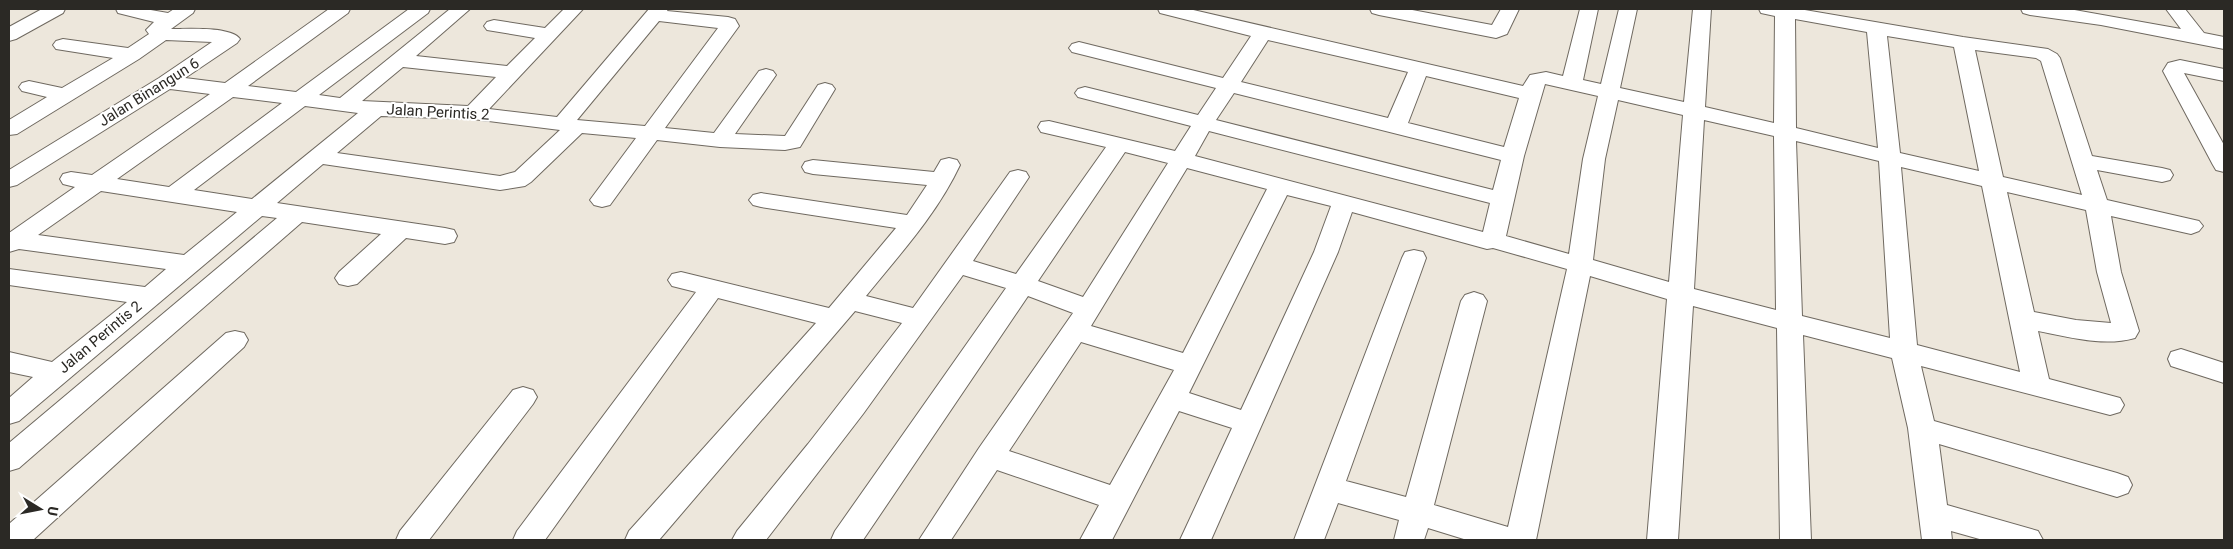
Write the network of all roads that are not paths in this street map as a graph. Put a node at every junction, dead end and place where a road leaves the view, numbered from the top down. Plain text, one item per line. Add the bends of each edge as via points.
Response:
1 (56, 9) edge
2 (125, 9) edge
3 (341, 9) edge
4 (421, 9) edge
5 (461, 9) edge
6 (574, 9) edge
7 (1167, 9) edge
8 (1379, 9) edge
9 (1510, 9) edge
10 (1589, 9) edge
11 (1628, 9) edge
12 (1702, 9) edge
13 (2030, 9) edge
14 (2175, 9) edge
15 (1777, 10) edge
16 (657, 12) edge
17 (2097, 14) edge
18 (173, 20) edge
19 (494, 26) dead end
20 (1876, 27) junction
21 (1263, 33) junction
22 (549, 34) junction
23 (9, 35) edge
24 (2198, 38) junction
25 (1963, 42) junction
26 (2224, 42) edge
27 (63, 45) dead end
28 (1079, 48) dead end
29 (132, 55) junction
30 (398, 60) junction
31 (1419, 69) junction
32 (512, 73) junction
33 (766, 75) dead end
34 (2224, 75) edge
35 (166, 82) junction
36 (1572, 84) junction
37 (1228, 86) junction
38 (29, 87) dead end
39 (825, 89) dead end
40 (229, 90) junction
41 (1610, 92) junction
42 (1085, 93) dead end
43 (1530, 94) junction
44 (65, 95) junction
45 (301, 100) junction
46 (344, 105) junction
47 (376, 109) junction
48 (1693, 110) junction
49 (473, 113) junction
50 (1203, 124) junction
51 (570, 125) junction
52 (1048, 127) dead end
53 (1395, 128) junction
54 (9, 129) edge
55 (652, 132) junction
56 (1785, 132) junction
57 (720, 140) junction
58 (1119, 144) junction
59 (1513, 156) junction
60 (1888, 156) junction
61 (319, 157) junction
62 (1181, 159) junction
63 (2083, 161) junction
64 (2224, 165) edge
65 (813, 168) dead end
66 (2162, 175) dead end
67 (1018, 177) dead end
68 (71, 179) dead end
69 (9, 180) edge
70 (1993, 182) junction
71 (97, 183) junction
72 (1280, 186) junction
73 (174, 194) junction
74 (1502, 199) junction
75 (602, 200) dead end
76 (761, 200) dead end
77 (1344, 202) junction
78 (2097, 206) junction
79 (257, 207) junction
80 (297, 213) junction
81 (911, 223) junction
82 (2191, 226) dead end
83 (402, 228) junction
84 (445, 236) dead end
85 (1493, 240) junction
86 (12, 242) edge
87 (1414, 258) dead end
88 (189, 264) junction
89 (959, 265) junction
90 (1580, 265) junction
91 (9, 276) edge
92 (348, 278) dead end
93 (681, 280) dead end
94 (1023, 285) junction
95 (713, 287) junction
96 (1682, 294) junction
97 (149, 296) junction
98 (1474, 301) dead end
99 (841, 309) junction
100 (1089, 309) junction
101 (919, 318) junction
102 (2024, 319) junction
103 (1791, 323) junction
104 (1073, 330) junction
105 (236, 340) dead end
106 (1904, 350) junction
107 (2180, 359) dead end
108 (9, 362) edge
109 (1190, 365) junction
110 (57, 373) junction
111 (2224, 373) edge
112 (2037, 386) junction
113 (524, 398) dead end
114 (1171, 398) junction
115 (2110, 405) dead end
116 (9, 413) edge
117 (1249, 423) junction
118 (1922, 428) junction
119 (989, 456) junction
120 (9, 460) edge
121 (2117, 485) dead end
122 (1330, 489) junction
123 (1117, 499) junction
124 (1412, 526) edge
125 (1936, 527) edge
126 (12, 540) edge
127 (410, 540) edge
128 (528, 540) edge
129 (640, 540) edge
130 (748, 540) edge
131 (846, 540) edge
132 (934, 540) edge
133 (1096, 540) edge
134 (1196, 540) edge
135 (1310, 540) edge
136 (1508, 540) edge
137 (1521, 540) edge
138 (1662, 540) edge
139 (1795, 540) edge
140 (2027, 540) edge

1 - 23 street
2 - 18 street
3 - 40 street
4 - 45 street
5 - 30 street
6 - 22 street
7 - 21 street
8 - 9 street via 1496,32
10 - 36 street
11 - 41 street
12 - 48 street
13 - 17 street
14 - 24 street
15 - 20 street
15 - 56 street
16 - 51 street
16 - 55 street via 728,23 729,26
17 - 24 street
18 - 29 street
18 - 35 street, Jalan Binangun 6 via 230,39
19 - 22 street
20 - 25 street
20 - 60 street
21 - 31 street
21 - 37 street
22 - 32 street
24 - 26 street
25 - 63 street via 2050,58
25 - 70 street
27 - 29 street
28 - 37 street
29 - 44 street
30 - 32 street
30 - 46 street
31 - 43 street
31 - 53 street
32 - 49 street
33 - 57 street
34 - 64 street via 2180,66 2173,71
35 - 40 street
35 - 69 street, Jalan Binangun 6
36 - 41 street
36 - 43 street via 1540,77
37 - 50 street
37 - 53 street
38 - 44 street
39 - 57 street, Jalan Perintis 2 via 792,142
40 - 45 street
40 - 71 street
41 - 48 street
41 - 90 street via 1594,159
42 - 50 street
43 - 59 street
44 - 54 street
45 - 46 street
45 - 73 street
46 - 47 street
47 - 49 street, Jalan Perintis 2
47 - 61 street, Jalan Perintis 2
48 - 56 street
48 - 96 street
49 - 51 street, Jalan Perintis 2
50 - 62 street
50 - 74 street
51 - 55 street, Jalan Perintis 2
51 - 61 street via 524,177 510,182
52 - 58 street
53 - 59 street
55 - 57 street, Jalan Perintis 2
55 - 75 street
56 - 60 street
56 - 103 street
58 - 62 street
58 - 94 street
59 - 74 street
60 - 70 street
60 - 106 street
61 - 79 street, Jalan Perintis 2
62 - 72 street
62 - 100 street
63 - 66 street
63 - 78 street
65 - 81 street via 945,173
67 - 89 street
68 - 71 street
70 - 78 street
70 - 102 street
71 - 73 street
71 - 86 street
72 - 77 street
72 - 109 street
73 - 79 street
74 - 85 street
76 - 81 street
77 - 85 street via 1487,242
77 - 117 street via 1326,252
78 - 82 street
78 - 102 street via 2109,272 2126,331 2118,334 2098,332
79 - 80 street
79 - 88 street, Jalan Perintis 2
80 - 83 street
80 - 120 street
81 - 99 street
83 - 84 street
83 - 92 street
85 - 90 street
86 - 88 street
87 - 122 street
88 - 97 street, Jalan Perintis 2
89 - 94 street
89 - 101 street
90 - 96 street
90 - 137 street
91 - 97 street
93 - 95 street
94 - 100 street
94 - 131 street
95 - 99 street
95 - 128 street
96 - 103 street
96 - 138 street
97 - 110 street, Jalan Perintis 2
98 - 124 street
99 - 101 street
99 - 129 street
100 - 104 street
101 - 130 street
102 - 112 street
103 - 106 street
103 - 139 street
104 - 109 street
104 - 119 street
105 - 126 street
106 - 112 street
106 - 118 street
107 - 111 street
108 - 110 street
109 - 114 street
110 - 116 street, Jalan Perintis 2
112 - 115 street
113 - 127 street
114 - 117 street
114 - 123 street
117 - 134 street
118 - 121 street
118 - 125 street
119 - 123 street
119 - 132 street
122 - 124 street
122 - 135 street
123 - 133 street
124 - 136 street
125 - 140 street

